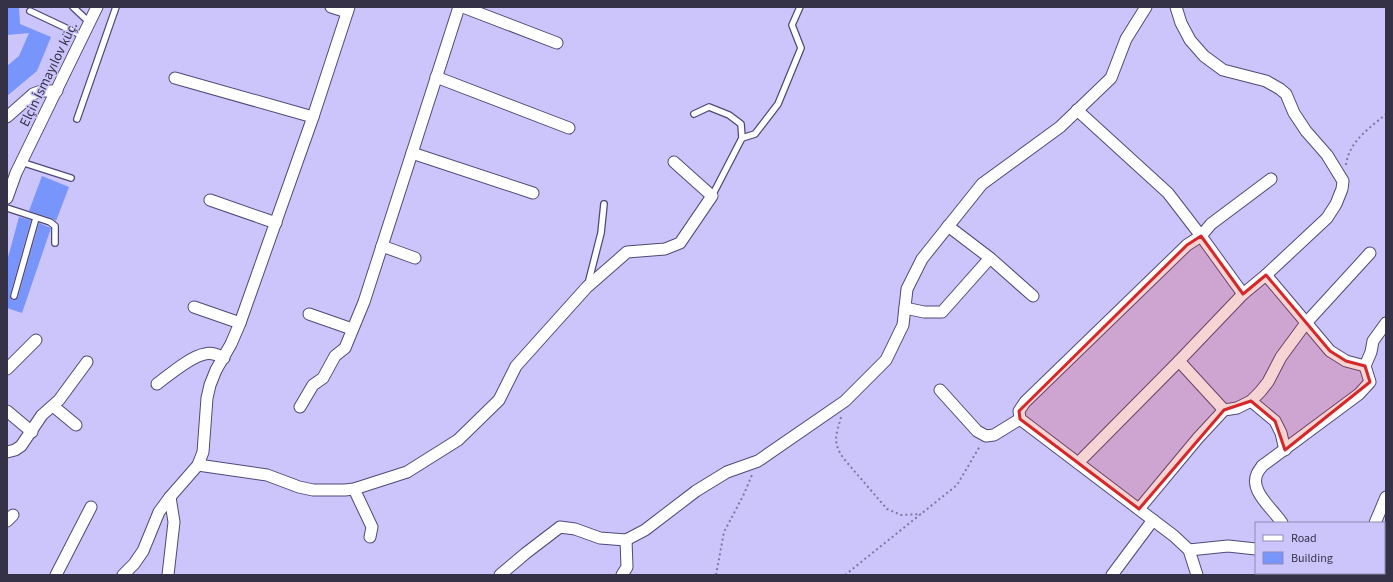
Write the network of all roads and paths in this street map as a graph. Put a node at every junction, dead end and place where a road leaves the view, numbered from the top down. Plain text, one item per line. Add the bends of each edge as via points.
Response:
1 (74, 7) edge
2 (97, 7) edge
3 (116, 7) edge
4 (331, 7) edge
5 (459, 7) edge
6 (463, 7) edge
7 (800, 7) edge
8 (1146, 7) edge
9 (1176, 7) edge
10 (348, 9) edge
11 (30, 11) dead end
12 (89, 22) junction
13 (83, 36) junction
14 (557, 43) dead end
15 (175, 78) dead end
16 (436, 78) junction
17 (57, 91) junction
18 (1077, 110) junction
19 (694, 114) dead end
20 (1386, 114) edge
21 (7, 117) edge
22 (313, 117) junction
23 (77, 119) dead end
24 (569, 128) dead end
25 (742, 138) junction
26 (412, 153) junction
27 (21, 162) junction
28 (674, 162) dead end
29 (71, 178) dead end
30 (1271, 179) dead end
31 (1343, 181) junction
32 (533, 193) dead end
33 (712, 196) junction
34 (7, 198) edge
35 (210, 200) dead end
36 (604, 204) dead end
37 (7, 208) edge
38 (36, 218) junction
39 (276, 224) junction
40 (948, 226) junction
41 (1201, 236) junction
42 (55, 243) dead end
43 (382, 246) junction
44 (1370, 253) dead end
45 (415, 258) dead end
46 (990, 258) junction
47 (1266, 275) junction
48 (587, 287) junction
49 (1243, 294) junction
50 (14, 296) dead end
51 (1033, 296) dead end
52 (194, 307) dead end
53 (905, 308) junction
54 (309, 314) dead end
55 (240, 323) junction
56 (1306, 323) junction
57 (1386, 323) edge
58 (352, 329) junction
59 (36, 340) dead end
60 (224, 358) junction
61 (1179, 361) junction
62 (87, 362) dead end
63 (1365, 366) junction
64 (7, 369) edge
65 (157, 384) dead end
66 (940, 390) dead end
67 (845, 400) junction
68 (1251, 401) junction
69 (53, 406) junction
70 (300, 407) dead end
71 (1224, 410) junction
72 (7, 411) edge
73 (1020, 419) junction
74 (76, 425) dead end
75 (32, 432) junction
76 (986, 436) junction
77 (1285, 450) junction
78 (7, 452) edge
79 (758, 461) junction
80 (1078, 463) junction
81 (198, 465) junction
82 (354, 489) junction
83 (170, 497) junction
84 (1386, 497) edge
85 (91, 507) dead end
86 (1139, 509) junction
87 (921, 514) junction
88 (1153, 520) junction
89 (1281, 522) edge
90 (1375, 522) edge
91 (370, 537) dead end
92 (626, 540) junction
93 (1255, 549) edge
94 (1189, 550) junction
95 (56, 575) edge
96 (123, 575) edge
97 (168, 575) edge
98 (500, 575) edge
99 (622, 575) edge
100 (716, 575) edge
101 (845, 575) edge
102 (1112, 575) edge
103 (1197, 575) edge

1 - 12 lane
2 - 12 street, Elçin İsmayılov küç.
3 - 23 lane
4 - 10 street
5 - 16 street
6 - 14 street
7 - 25 lane via 792,25 801,48 778,104 755,134
8 - 18 street via 1126,39 1111,78
9 - 31 street via 1190,40 1204,56 1223,70 1266,81 1286,94 1306,132 1327,155
10 - 22 street
11 - 13 lane
12 - 13 street, Elçin İsmayılov küç.
13 - 17 street, Elçin İsmayılov küç.
15 - 22 street
16 - 24 street
16 - 26 street
17 - 21 street via 40,91 33,94
17 - 27 street, Elçin İsmayılov küç.
18 - 40 street via 1060,127 982,184
18 - 41 street via 1168,193
19 - 25 lane via 709,107 729,115 741,124
20 - 31 path via 1356,140 1346,159
22 - 39 street
25 - 33 lane
26 - 32 street
26 - 43 street
27 - 29 lane
27 - 34 street, Elçin İsmayılov küç.
28 - 33 street
30 - 41 street via 1211,224
31 - 47 street via 1336,204 1327,218
33 - 48 street via 680,243 665,249 627,252
35 - 39 street
36 - 48 lane via 601,233
37 - 38 lane
38 - 42 lane via 55,226
38 - 50 lane
39 - 55 street
40 - 46 street
40 - 53 street via 922,259 908,289
41 - 49 street
41 - 73 street via 1187,245 1025,402 1019,411
43 - 45 street
43 - 58 street via 364,302
44 - 56 street
46 - 51 street
46 - 53 street via 942,312
47 - 49 street
47 - 56 street
48 - 82 street via 516,366 499,400 458,440 407,472
49 - 61 street
52 - 55 street
53 - 67 street via 903,326 886,360
54 - 58 street
55 - 60 street
56 - 63 street via 1330,351 1346,361
56 - 68 street via 1281,357 1268,382
57 - 63 street via 1373,341
58 - 70 street via 345,348 335,356 323,378 313,385
59 - 64 street
60 - 65 street via 214,353 196,356
60 - 81 street via 216,370 206,398 203,452
61 - 71 street
61 - 80 street
62 - 69 street
63 - 77 street via 1370,382 1359,394
66 - 76 street via 977,431
67 - 79 street
67 - 87 path via 836,438 838,451 887,509 901,515
68 - 71 street via 1237,408
68 - 77 street via 1275,421
69 - 74 street
69 - 75 street via 42,415
71 - 86 street
72 - 75 street
73 - 76 street via 994,435
73 - 80 street
75 - 78 street via 21,446
76 - 87 path via 957,485
77 - 89 street via 1262,466 1256,474 1255,484 1260,496
79 - 92 street via 727,472 696,491 645,530
79 - 100 path via 724,532
80 - 86 street
81 - 82 street via 267,475 313,490
81 - 83 street
82 - 91 street via 372,527
83 - 96 street via 159,512 143,551
83 - 97 street via 174,522
84 - 90 street
85 - 95 street
86 - 88 street
87 - 101 path
88 - 94 street
88 - 102 street
92 - 98 street via 600,538 560,527
92 - 99 street via 627,567
93 - 94 street via 1228,546
94 - 103 street

